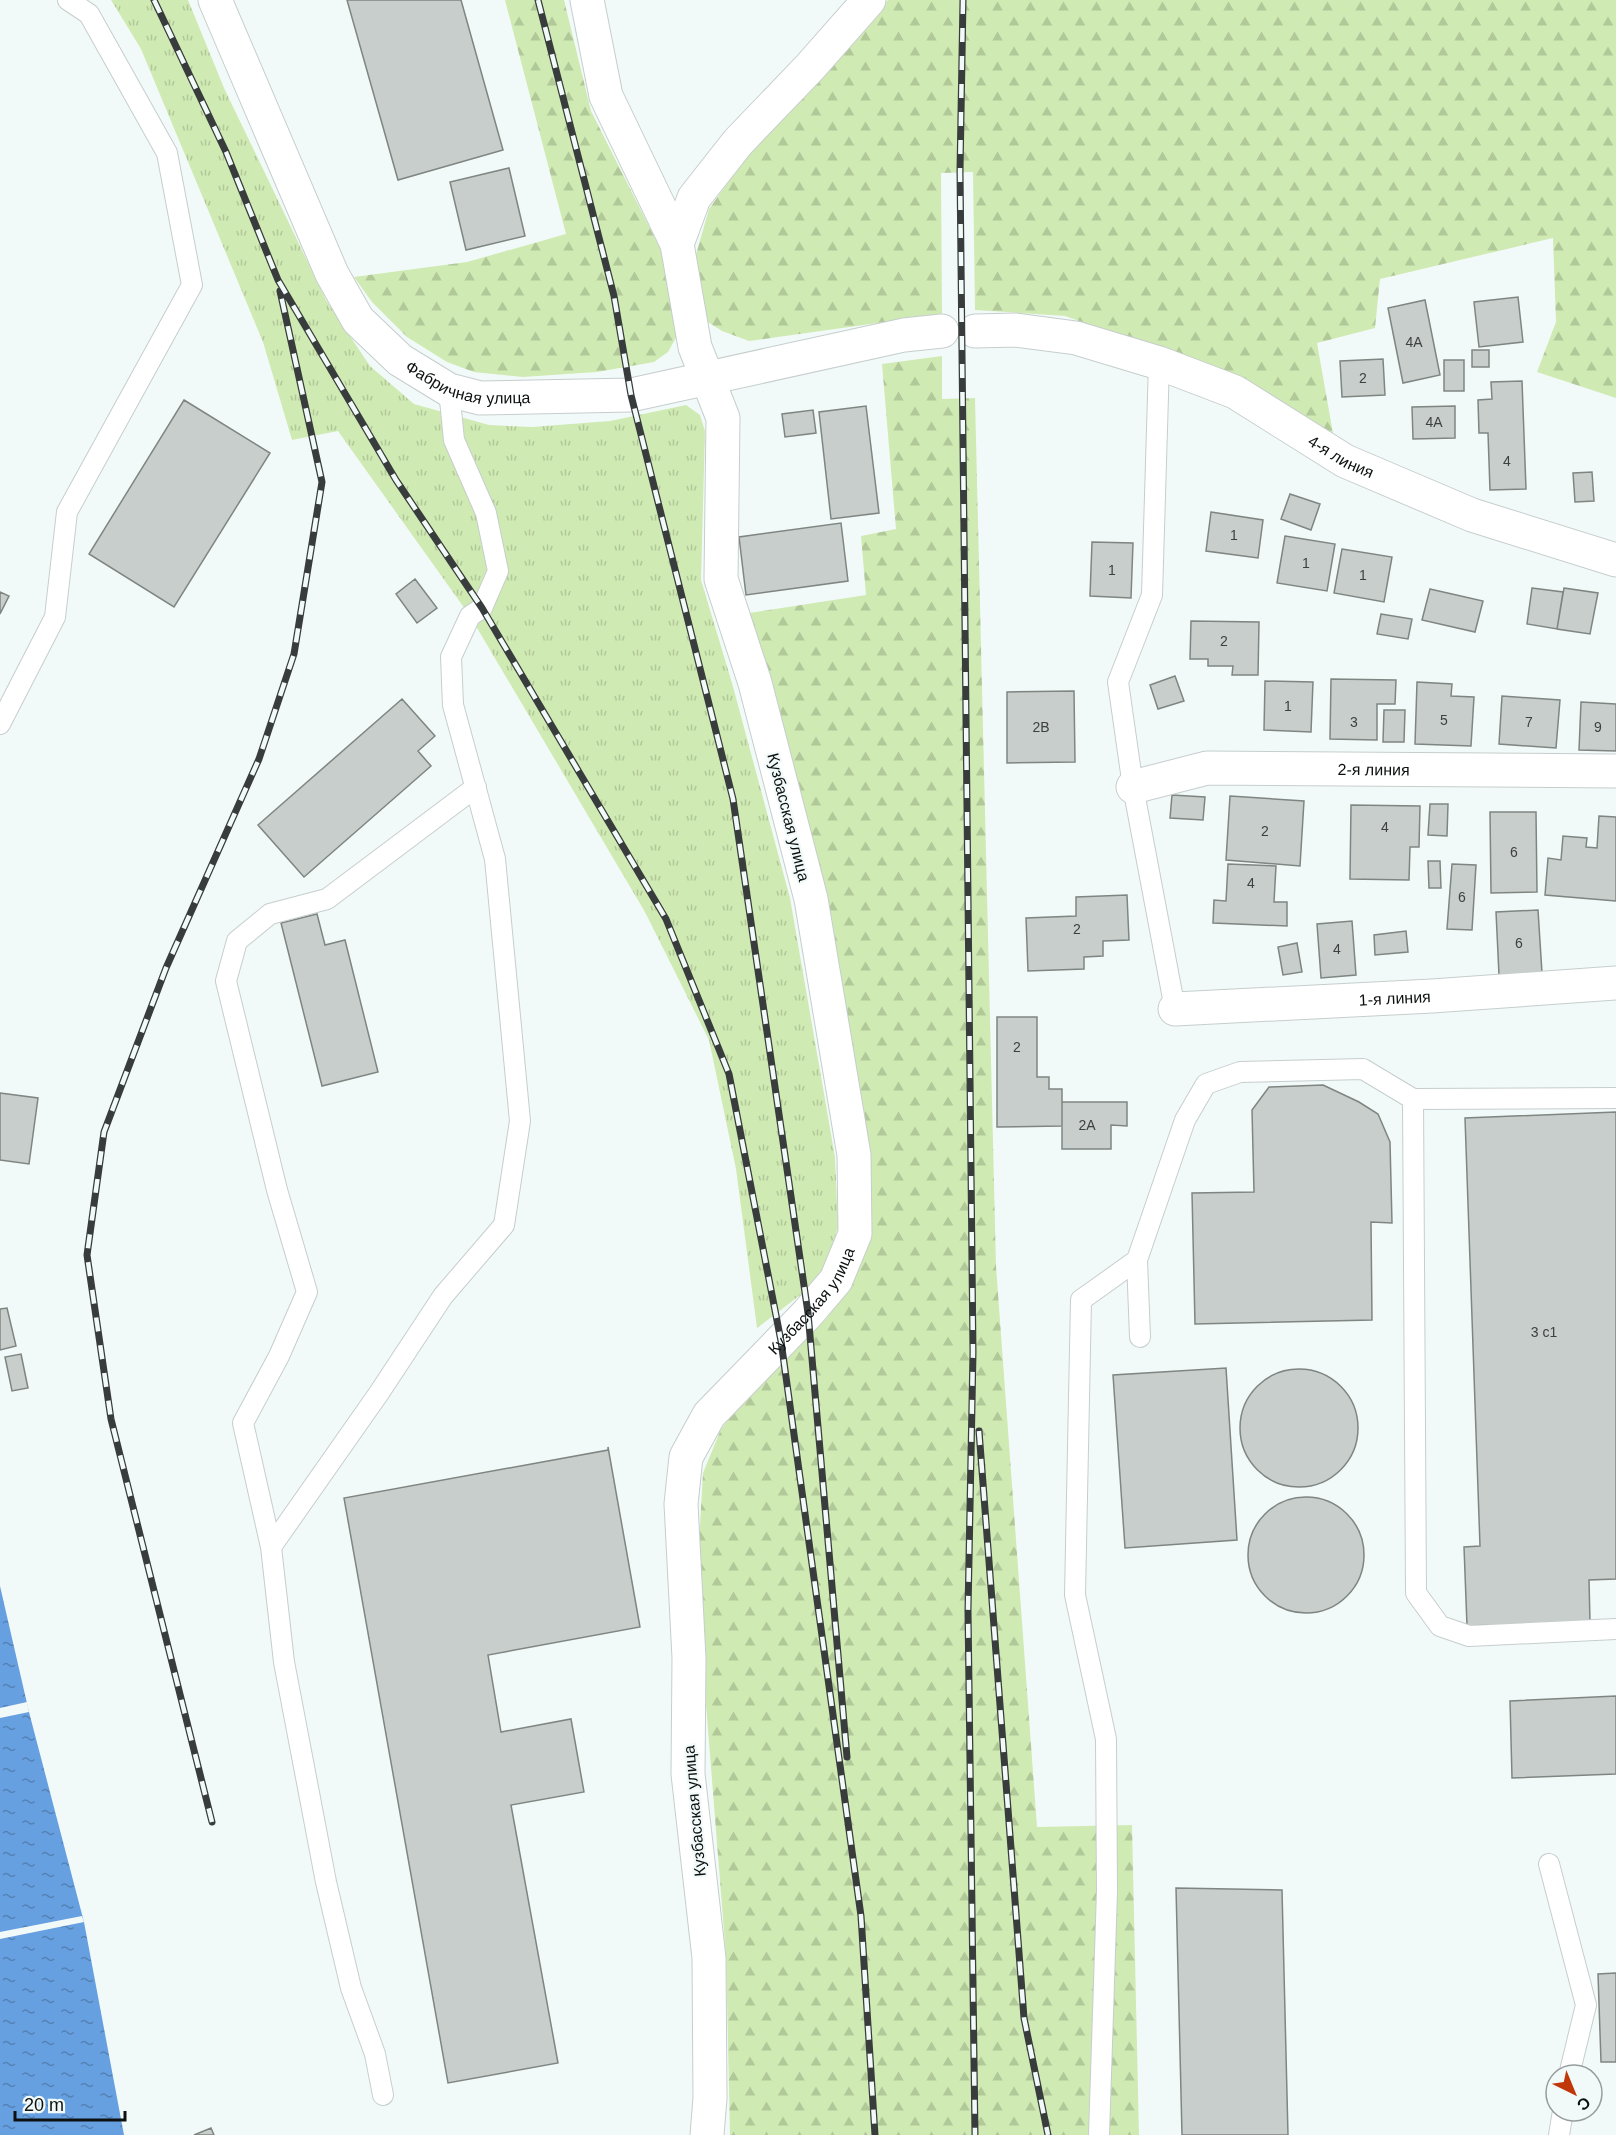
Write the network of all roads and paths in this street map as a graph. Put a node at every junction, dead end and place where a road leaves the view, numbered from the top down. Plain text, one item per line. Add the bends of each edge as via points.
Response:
1 (68, 0) edge
2 (215, 0) edge
3 (587, 0) edge
4 (869, 0) edge
5 (677, 244) junction
6 (942, 331) dead end
7 (975, 331) dead end
8 (1159, 363) junction
9 (709, 378) junction
10 (449, 390) junction
11 (1616, 560) edge
12 (0, 724) edge
13 (1616, 771) edge
14 (476, 787) junction
15 (1133, 787) junction
16 (1616, 983) edge
17 (1175, 1009) joint
18 (1616, 1098) edge
19 (1413, 1099) junction
20 (1137, 1260) junction
21 (1140, 1337) dead end
22 (270, 1547) junction
23 (1616, 1629) edge
24 (1549, 1864) dead end
25 (1572, 2063) edge
26 (383, 2095) dead end
27 (707, 2135) edge
28 (1099, 2135) edge

1 - 12 lane via 89,14 167,153 192,285 66,512 55,617
2 - 10 street, Фабричная улица via 332,274 358,320 400,360
3 - 5 street via 606,96
4 - 5 street via 731,151 694,198
5 - 9 street, Кузбасская улица via 695,347
6 - 9 street, Фабричная улица via 904,335
7 - 8 street, 4-я линия via 1016,330 1077,338
8 - 11 street, 4-я линия via 1235,392 1345,461 1473,515
8 - 15 lane via 1152,595 1118,682
9 - 10 street, Фабричная улица via 631,395 480,398
9 - 27 street, Кузбасская улица via 723,418 721,579 755,683 811,899 854,1155 855,1234 836,1280 709,1415 686,1457 681,1504 689,1658 688,1774 709,1958
10 - 14 lane via 454,440 486,513 498,571 482,608 470,616 451,657 453,705
13 - 15 street, 2-я линия via 1207,768
14 - 22 lane via 495,859 520,1121 504,1225 443,1296
14 - 22 lane via 327,899 270,914 237,941 226,981 277,1191 307,1292 243,1423
15 - 17 lane
16 - 17 street, 1-я линия
18 - 19 lane
19 - 20 lane via 1363,1069 1240,1072 1206,1084 1185,1120
19 - 23 lane via 1416,1593 1440,1626 1469,1636
20 - 21 lane
20 - 28 lane via 1081,1300 1075,1595 1106,1739 1107,1891
22 - 26 lane via 284,1662 326,1882 351,1989 375,2054
24 - 25 lane via 1586,2005

